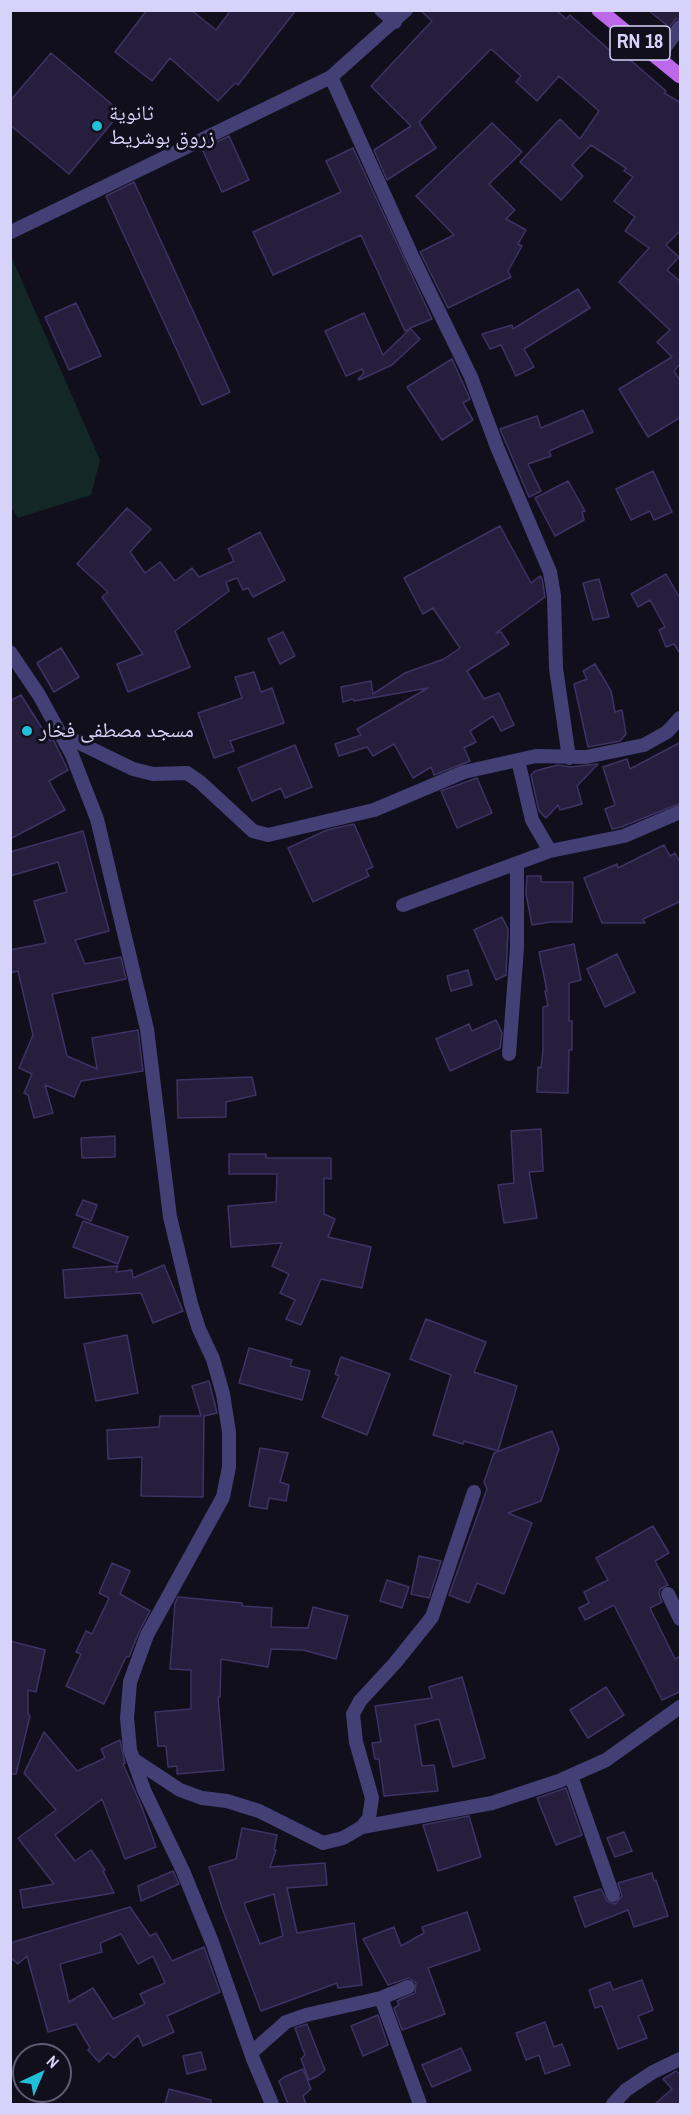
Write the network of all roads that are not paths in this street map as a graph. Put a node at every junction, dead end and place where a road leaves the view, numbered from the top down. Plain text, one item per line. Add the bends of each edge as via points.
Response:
1 (381, 10) edge
2 (406, 10) edge
3 (599, 10) edge
4 (395, 21) junction
5 (681, 27) edge
6 (657, 57) junction
7 (681, 76) edge
8 (331, 77) junction
9 (11, 232) edge
10 (10, 652) edge
11 (680, 720) edge
12 (61, 734) junction
13 (569, 758) junction
14 (518, 760) junction
15 (681, 812) edge
16 (550, 851) junction
17 (517, 863) junction
18 (403, 905) dead end
19 (509, 1054) dead end
20 (474, 1492) dead end
21 (668, 1594) dead end
22 (681, 1619) edge
23 (681, 1707) edge
24 (133, 1759) junction
25 (571, 1776) junction
26 (362, 1827) junction
27 (613, 1895) dead end
28 (408, 1987) dead end
29 (381, 1998) junction
30 (251, 2053) junction
31 (681, 2059) edge
32 (272, 2104) edge
33 (420, 2104) edge
34 (613, 2104) edge

1 - 4 street
2 - 4 street
3 - 6 main road, RN 18
4 - 8 street
5 - 6 street
6 - 7 main road, RN 18
8 - 9 street
8 - 13 street via 471,377 550,572 556,668
10 - 12 street
11 - 13 street via 644,745
12 - 14 street via 133,769 153,774 187,773 253,831 268,835 374,810 464,772
12 - 24 street via 97,819 133,966 147,1029 170,1217 191,1304 216,1368 229,1431 224,1497 147,1635 130,1682 127,1718
13 - 14 street via 536,756
14 - 16 street via 532,820
15 - 16 street via 624,836
16 - 17 street
17 - 18 street
17 - 19 street via 517,948
20 - 26 street via 432,1617 353,1714 356,1742 372,1798 369,1818
21 - 22 street
23 - 25 street via 606,1760
24 - 26 street via 180,1790 259,1811 323,1843
24 - 30 street via 212,1942
25 - 26 street via 492,1803
25 - 27 street
28 - 29 street
29 - 30 street via 286,2022
29 - 33 street
30 - 32 street
31 - 34 street via 634,2084

